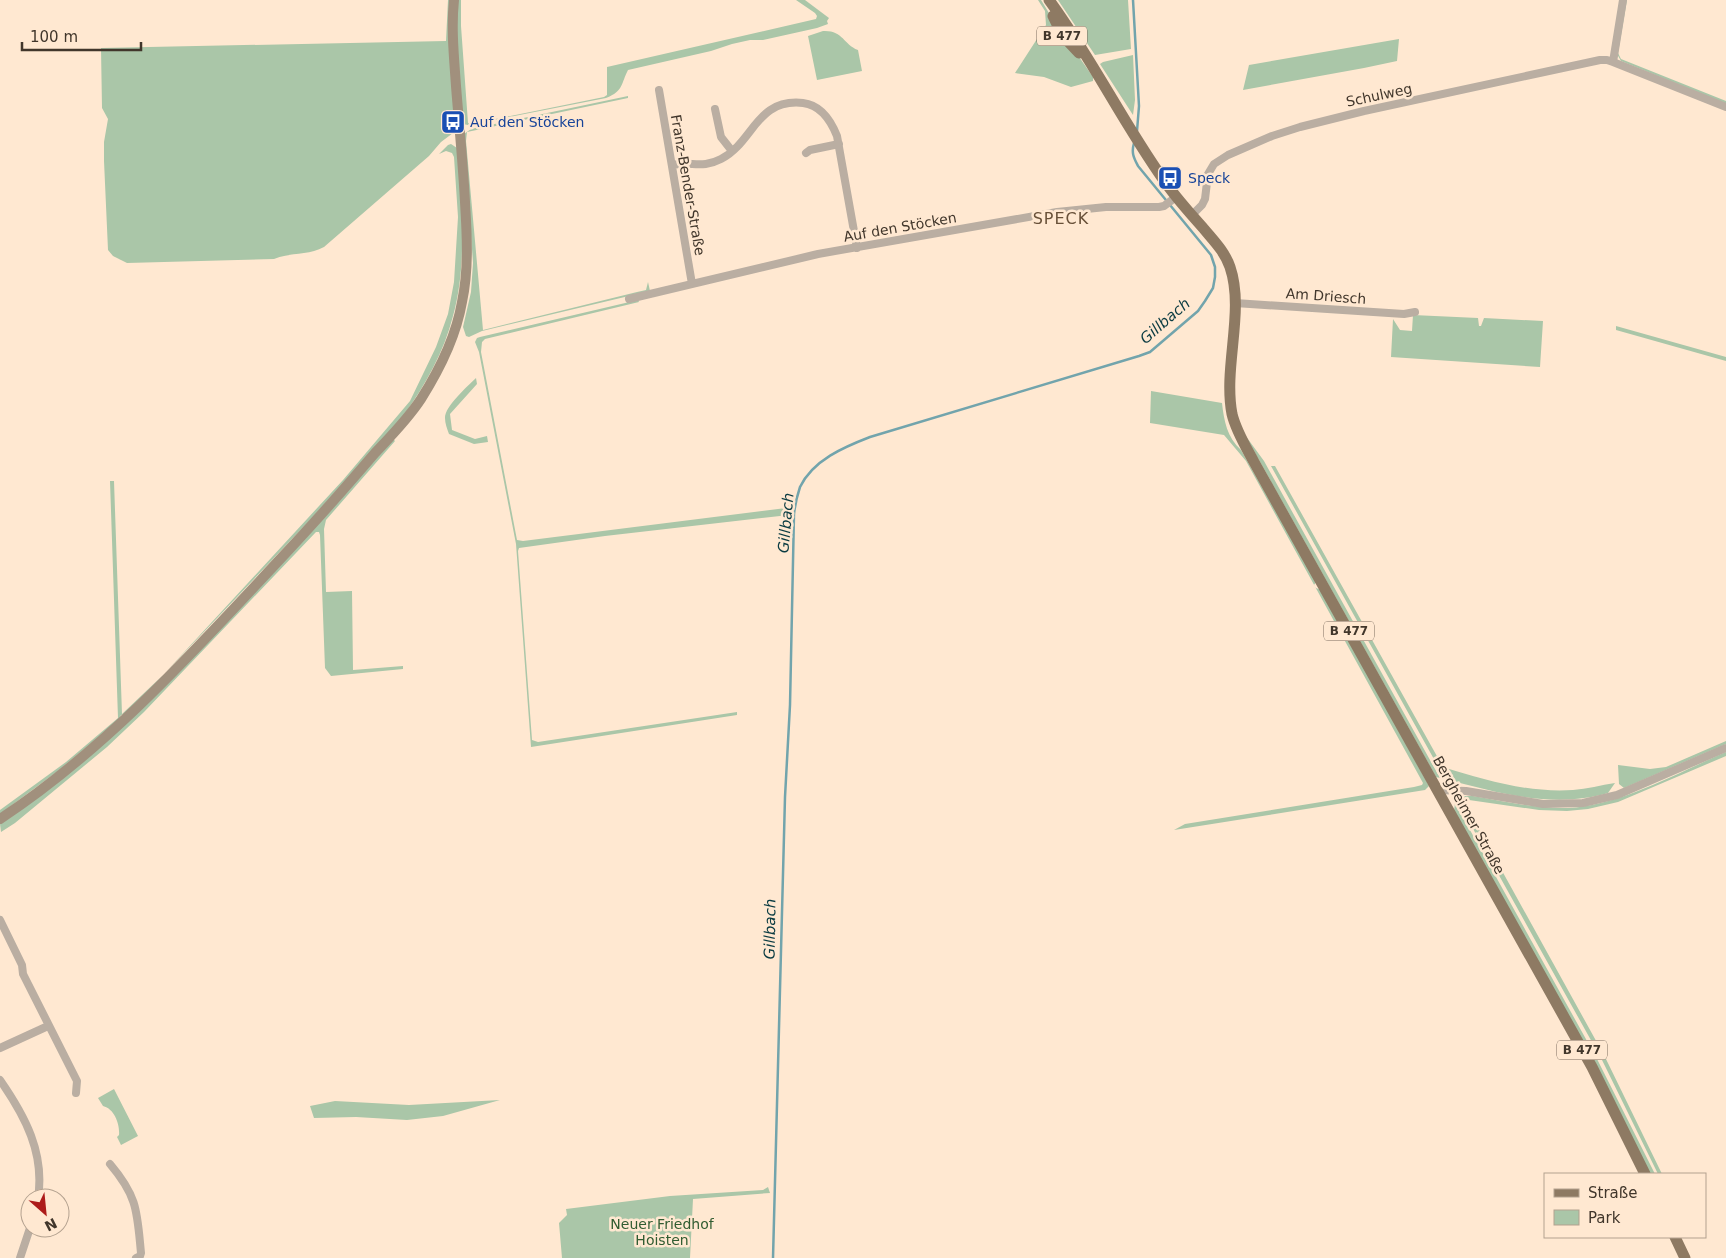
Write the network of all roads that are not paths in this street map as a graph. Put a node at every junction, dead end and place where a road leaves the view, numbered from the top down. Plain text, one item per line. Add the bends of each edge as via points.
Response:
1 (454, 0) edge
2 (1047, 0) edge
3 (1623, 0) edge
4 (1613, 62) junction
5 (659, 90) dead end
6 (1726, 107) edge
7 (715, 109) dead end
8 (839, 144) junction
9 (732, 151) junction
10 (806, 153) dead end
11 (672, 165) junction
12 (1176, 197) junction
13 (1192, 215) junction
14 (857, 248) junction
15 (692, 284) junction
16 (629, 299) dead end
17 (1235, 303) junction
18 (1414, 312) dead end
19 (1726, 748) edge
20 (1438, 790) junction
21 (0, 819) edge
22 (0, 920) edge
23 (48, 1026) junction
24 (0, 1048) edge
25 (0, 1080) edge
26 (76, 1093) dead end
27 (110, 1164) dead end
28 (1645, 1173) edge
29 (39, 1188) edge
30 (27, 1238) edge
31 (1675, 1238) edge
32 (20, 1258) edge
33 (136, 1258) edge
34 (1685, 1258) edge

1 - 21 main road via 453,35 467,259 457,325 440,367 419,402 400,425 316,521 169,677 94,747
2 - 12 main road, B 477 via 1062,36 1091,65
3 - 4 street
4 - 6 street
4 - 13 street, Schulweg via 1600,60 1364,111 1284,132 1214,164 1208,174 1205,199
5 - 11 street, Franz-Bender-Straße
7 - 9 street via 721,137
8 - 9 street via 833,126 820,110 804,103 787,103 761,117
8 - 10 street
8 - 14 street
9 - 11 street via 720,160 706,164 682,162
11 - 15 street, Franz-Bender-Straße
12 - 13 main road, B 477
12 - 14 street, Auf den Stöcken via 1164,206 1057,212
13 - 17 main road, B 477 via 1227,259
14 - 15 street, Auf den Stöcken
15 - 16 street, Auf den Stöcken
17 - 18 street, Am Driesch
17 - 20 main road, Bergheimer Straße / B 477 via 1231,368 1232,414 1237,429
19 - 20 street via 1617,795 1583,803 1543,804 1466,791
20 - 28 main road, Bergheimer Straße / B 477 via 1592,1067
22 - 23 street
23 - 24 street
23 - 26 street via 77,1081
25 - 29 street via 31,1132 40,1167
27 - 33 street via 134,1202 141,1253
30 - 32 street
31 - 34 main road

